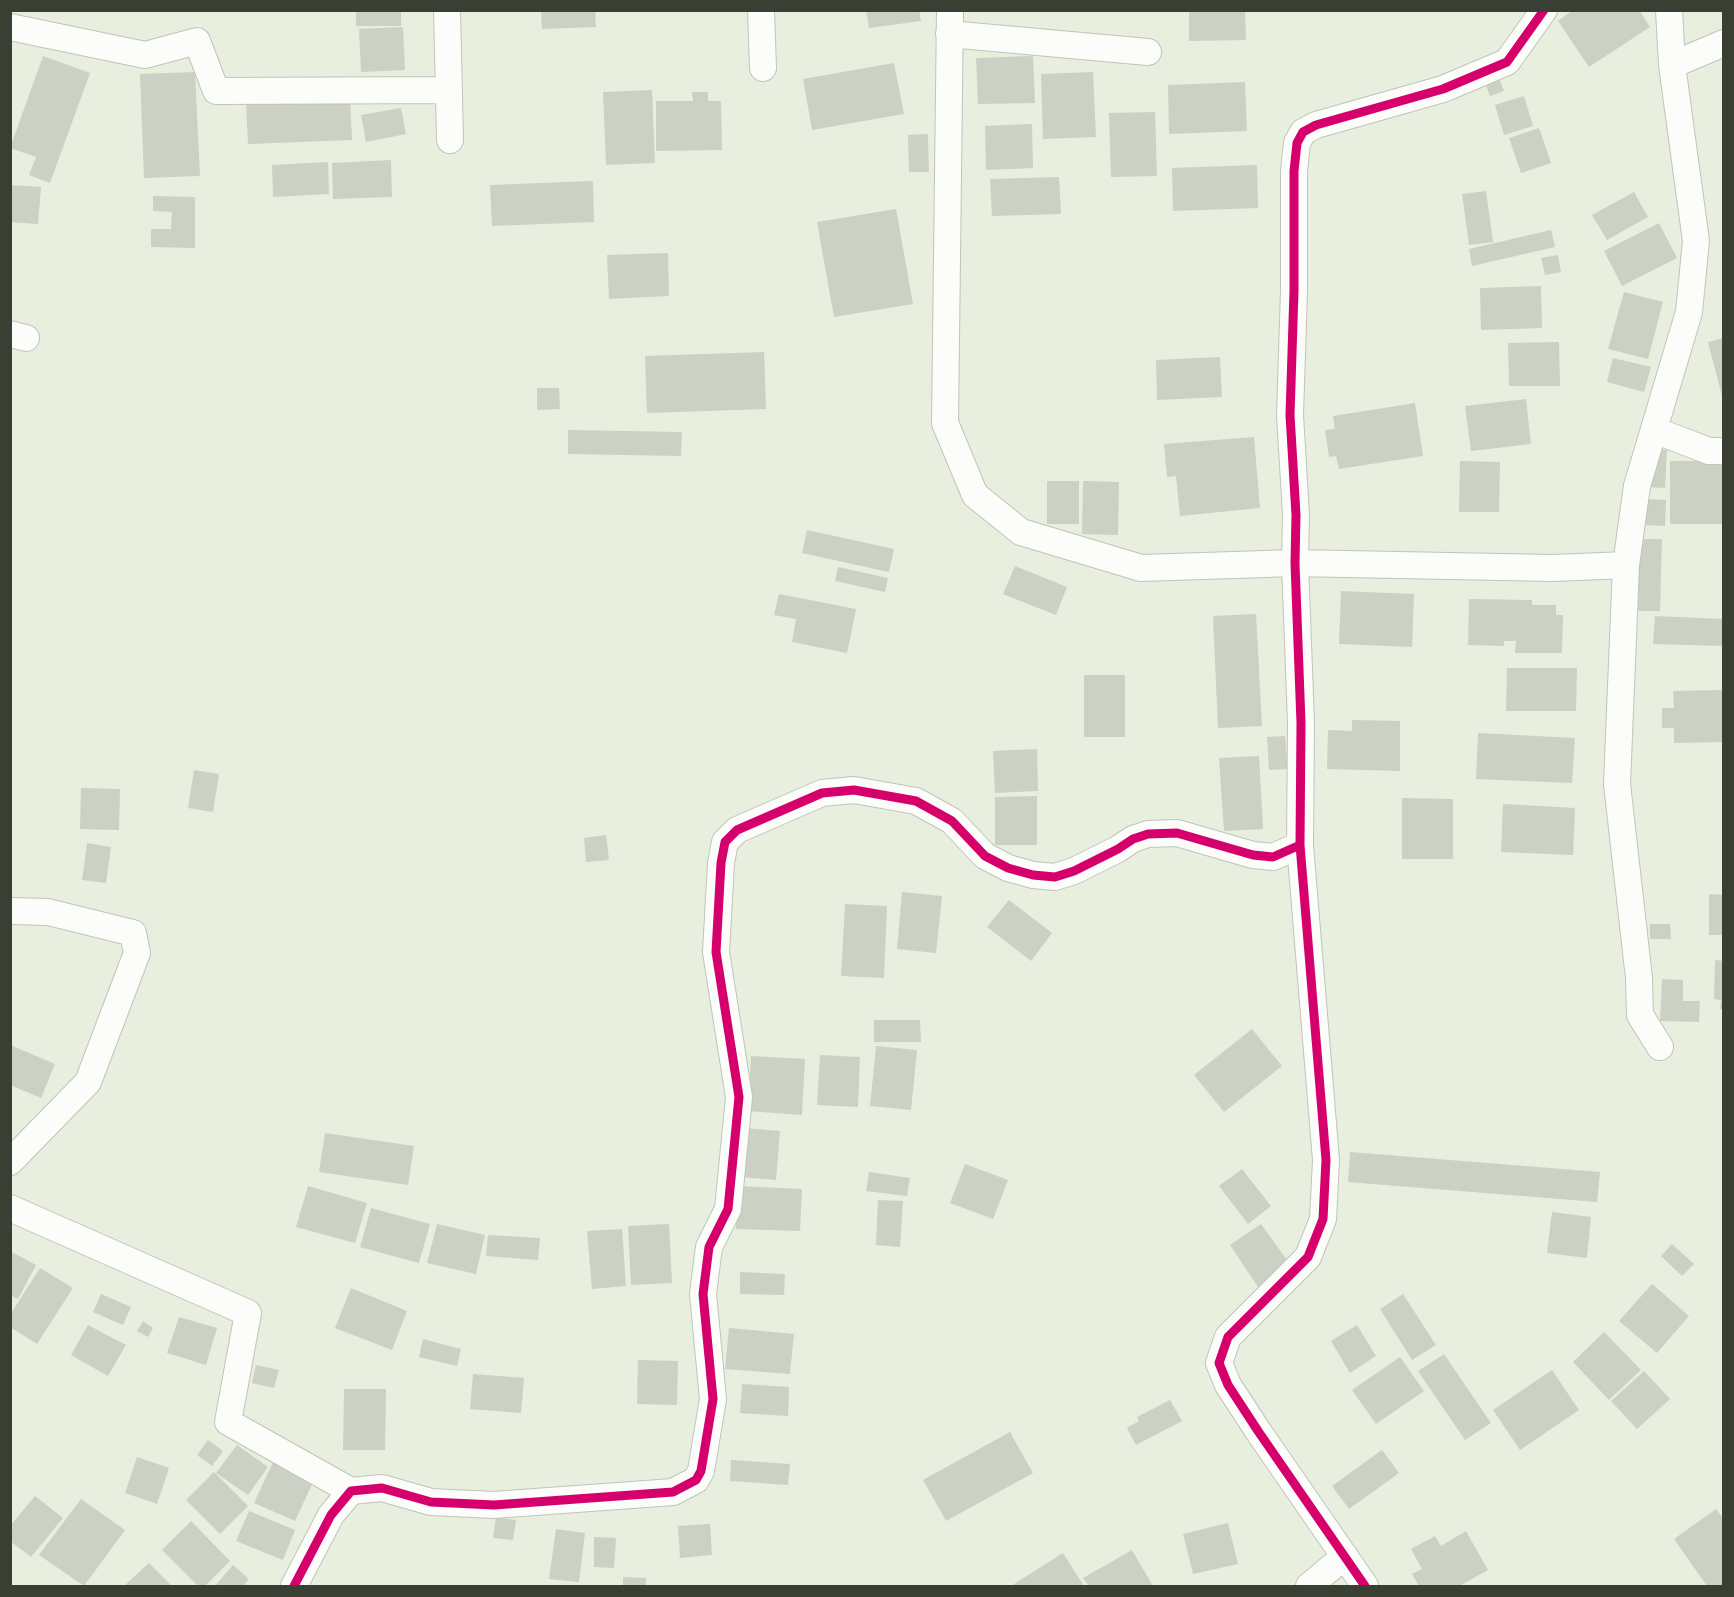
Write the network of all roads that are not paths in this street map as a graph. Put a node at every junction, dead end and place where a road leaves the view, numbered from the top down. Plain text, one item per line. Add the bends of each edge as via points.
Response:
1 (447, 10) edge
2 (761, 10) edge
3 (1544, 10) edge
4 (1669, 10) edge
5 (950, 22) edge
6 (10, 27) edge
7 (1724, 43) edge
8 (1148, 52) dead end
9 (1672, 65) junction
10 (763, 68) dead end
11 (449, 90) junction
12 (450, 140) dead end
13 (1654, 430) junction
14 (1724, 451) edge
15 (1295, 563) junction
16 (1626, 565) junction
17 (1300, 845) junction
18 (10, 911) edge
19 (1660, 1047) dead end
20 (10, 1162) edge
21 (10, 1208) edge
22 (351, 1491) junction
23 (1345, 1556) junction
24 (294, 1587) edge
25 (1309, 1587) edge
26 (1365, 1587) edge

1 - 11 street
2 - 10 street
3 - 15 street via 1507,62 1443,89 1316,125 1303,132 1297,143 1290,415
4 - 9 street
5 - 8 street
5 - 15 street via 945,423 975,495 1021,532 1141,568
6 - 11 street via 145,55 197,41 216,91
7 - 9 street
9 - 13 street via 1696,241 1689,312
11 - 12 street
13 - 14 street via 1709,451
13 - 16 street via 1637,486
15 - 16 street via 1552,568
15 - 17 street via 1301,723
16 - 19 street via 1617,784 1640,1015
17 - 22 street via 1272,857 1252,855 1178,833 1148,834 1074,871 1055,877 1033,875 985,856 952,821 916,801 854,790 822,793 737,830 725,842 721,863 716,952 739,1097 728,1209 709,1247 703,1294 714,1399 696,1480 673,1492 494,1505 431,1502 382,1488
17 - 23 street via 1326,1160 1323,1218 1308,1257 1228,1337 1219,1363 1228,1385 1258,1431
18 - 20 street via 48,912 133,933 137,952 88,1082
21 - 22 street via 248,1313 228,1422
22 - 24 street via 331,1515
23 - 25 street
23 - 26 street

